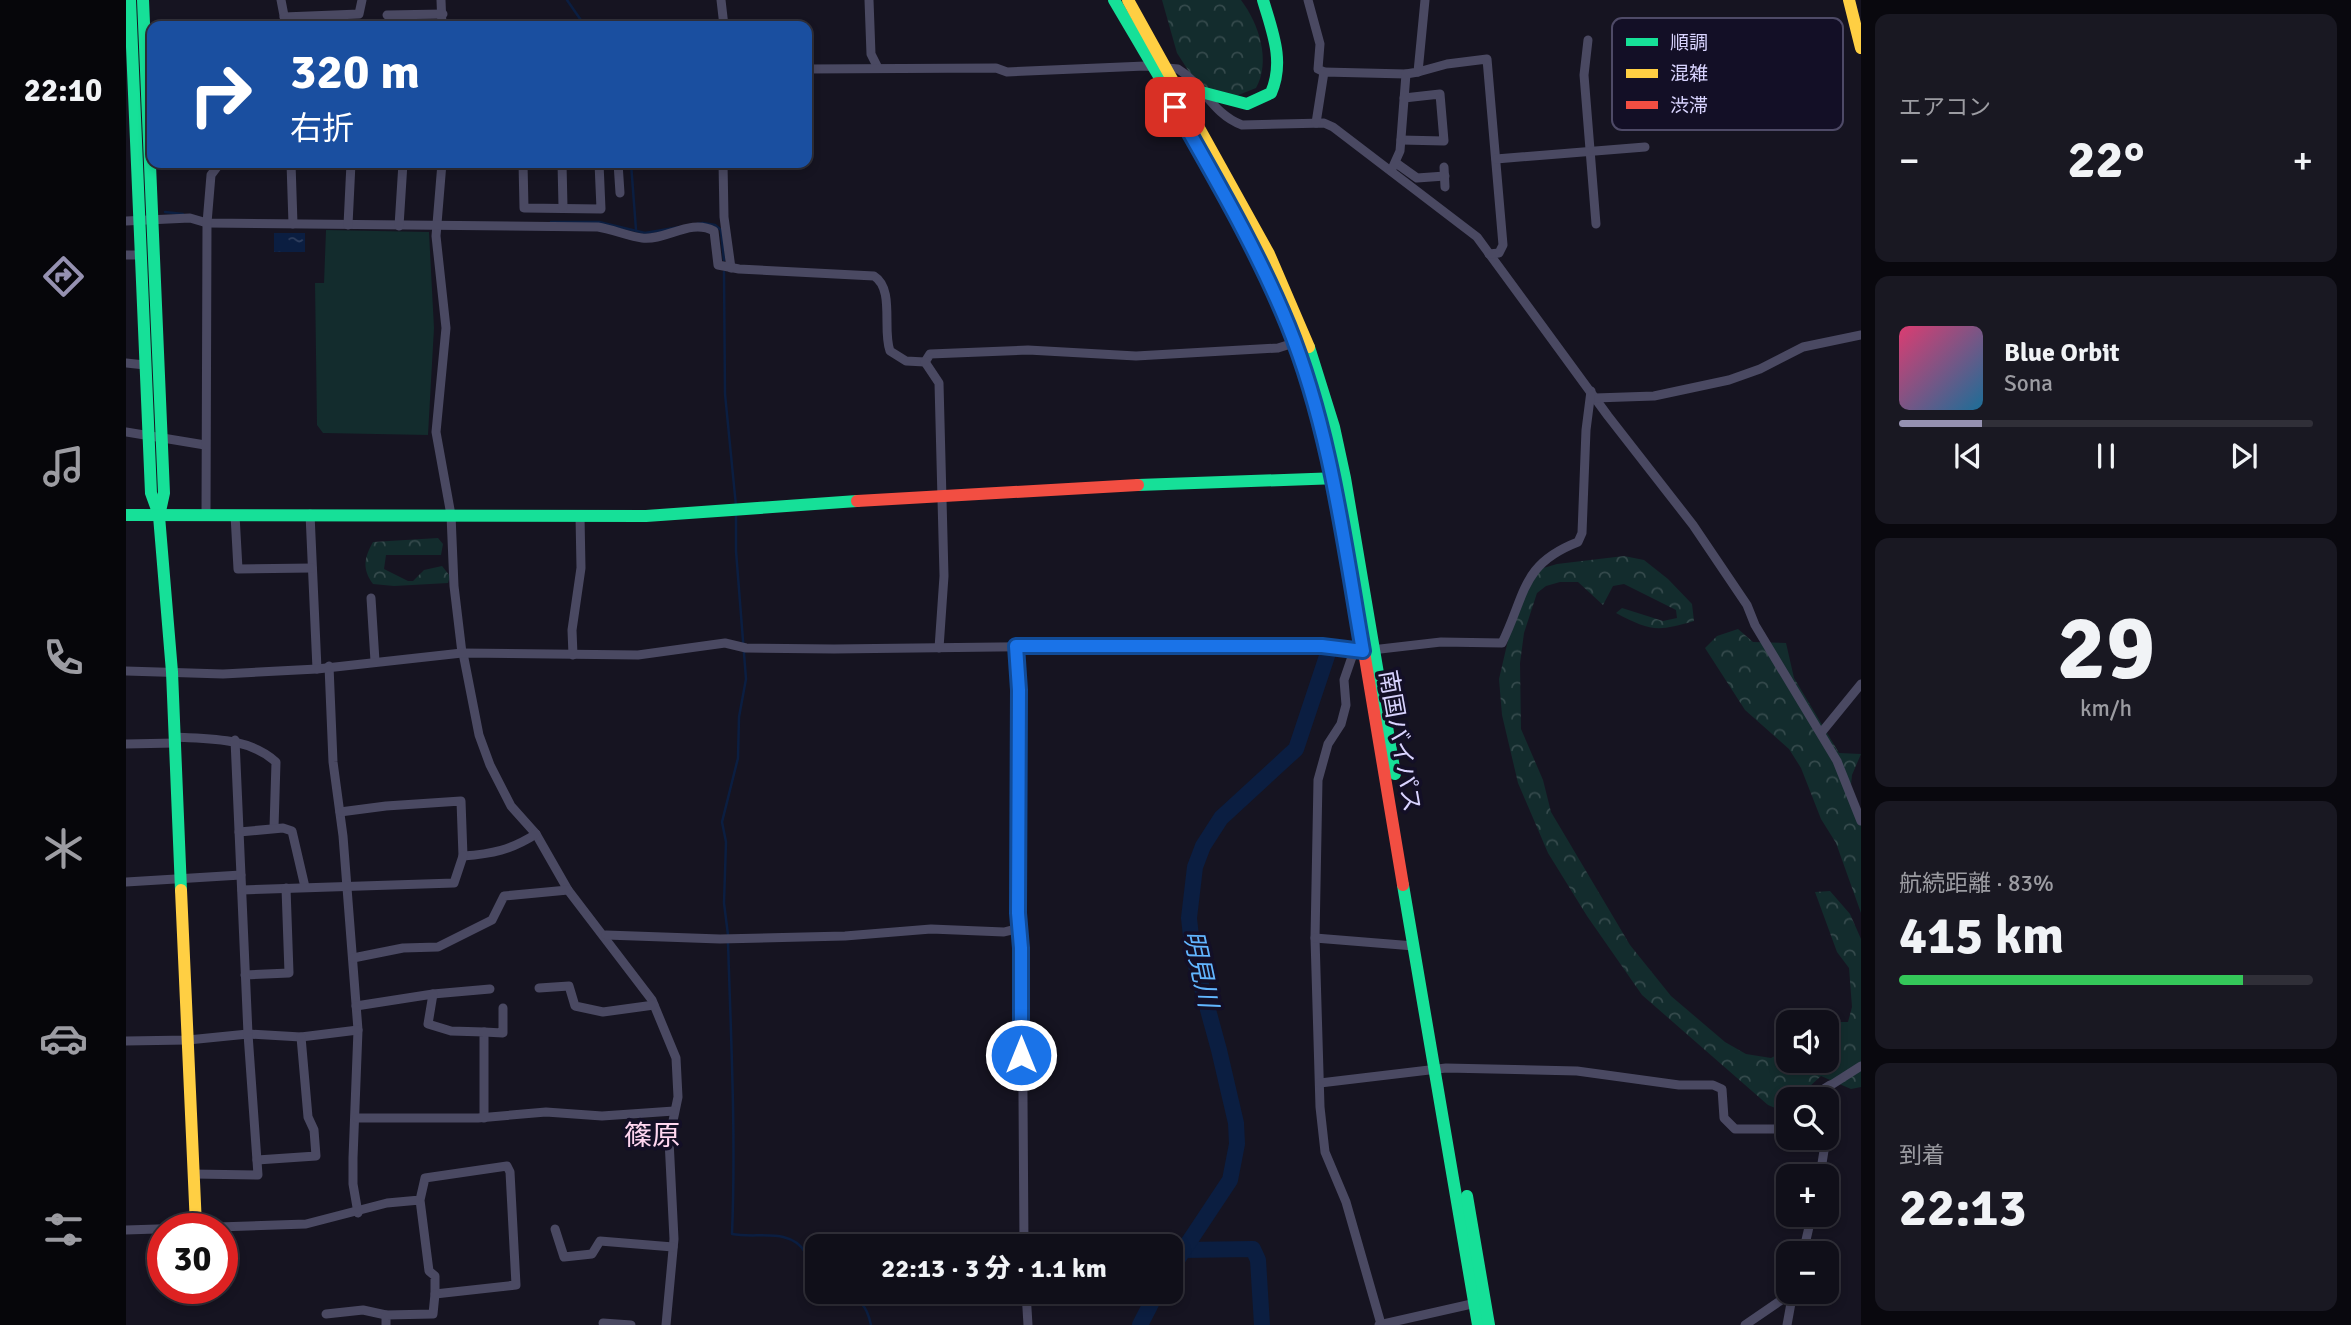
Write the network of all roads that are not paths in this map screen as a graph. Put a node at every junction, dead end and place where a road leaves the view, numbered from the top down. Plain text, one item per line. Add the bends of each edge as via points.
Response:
1 (130, 0) edge
2 (143, 0) edge
3 (281, 0) edge
4 (362, 0) edge
5 (441, 0) edge
6 (722, 0) edge
7 (869, 0) edge
8 (1114, 0) edge
9 (1128, 0) edge
10 (1263, 0) edge
11 (1308, 0) edge
12 (1425, 0) edge
13 (1849, 0) edge
14 (443, 14) junction
15 (349, 15) junction
16 (387, 15) dead end
17 (285, 21) edge
18 (294, 21) edge
19 (350, 21) edge
20 (442, 21) edge
21 (724, 21) edge
22 (1588, 40) dead end
23 (1861, 48) edge
24 (147, 55) edge
25 (877, 66) junction
26 (1153, 67) junction
27 (1166, 68) junction
28 (812, 69) edge
29 (1324, 72) junction
30 (1418, 72) junction
31 (1406, 74) junction
32 (1201, 93) junction
33 (1404, 98) junction
34 (147, 110) edge
35 (1316, 123) junction
36 (1401, 140) junction
37 (1645, 147) dead end
38 (1590, 152) junction
39 (1496, 159) junction
40 (1393, 167) junction
41 (216, 168) edge
42 (290, 168) edge
43 (351, 168) edge
44 (403, 168) edge
45 (442, 168) edge
46 (523, 168) edge
47 (562, 168) edge
48 (599, 168) edge
49 (618, 168) edge
50 (723, 168) edge
51 (1445, 187) dead end
52 (620, 192) dead end
53 (563, 207) junction
54 (139, 220) edge
55 (207, 223) junction
56 (1596, 224) dead end
57 (293, 225) junction
58 (348, 225) junction
59 (399, 226) junction
60 (436, 226) junction
61 (1489, 254) junction
62 (126, 255) edge
63 (141, 255) junction
64 (731, 268) junction
65 (1861, 335) edge
66 (1300, 341) junction
67 (925, 362) junction
68 (126, 363) edge
69 (145, 365) junction
70 (1593, 395) junction
71 (126, 432) edge
72 (155, 438) junction
73 (205, 445) junction
74 (1339, 478) junction
75 (942, 497) junction
76 (310, 514) junction
77 (206, 515) junction
78 (235, 515) junction
79 (451, 515) junction
80 (126, 516) edge
81 (159, 516) junction
82 (580, 516) junction
83 (312, 568) junction
84 (371, 598) dead end
85 (1016, 646) junction
86 (939, 648) junction
87 (1364, 651) junction
88 (462, 653) junction
89 (573, 655) junction
90 (375, 661) junction
91 (329, 666) junction
92 (317, 669) junction
93 (126, 671) edge
94 (172, 672) junction
95 (1861, 684) edge
96 (1821, 733) junction
97 (175, 740) junction
98 (235, 740) junction
99 (126, 744) edge
100 (340, 813) junction
101 (1861, 821) edge
102 (274, 828) junction
103 (239, 832) junction
104 (536, 834) junction
105 (463, 856) junction
106 (241, 875) junction
107 (181, 880) junction
108 (126, 881) edge
109 (347, 885) junction
110 (305, 887) junction
111 (286, 888) junction
112 (242, 890) junction
113 (569, 890) junction
114 (1020, 928) junction
115 (606, 935) junction
116 (1315, 938) junction
117 (1414, 946) junction
118 (353, 958) junction
119 (245, 975) junction
120 (539, 988) dead end
121 (490, 989) dead end
122 (433, 994) junction
123 (654, 1005) junction
124 (356, 1006) junction
125 (503, 1008) dead end
126 (358, 1030) junction
127 (484, 1032) junction
128 (248, 1034) junction
129 (301, 1037) junction
130 (188, 1040) junction
131 (126, 1041) edge
132 (1861, 1066) edge
133 (1441, 1069) junction
134 (1320, 1083) junction
135 (1830, 1085) joint
136 (1827, 1087) edge
137 (674, 1111) junction
138 (357, 1118) junction
139 (484, 1118) junction
140 (1776, 1129) edge
141 (257, 1160) junction
142 (193, 1174) junction
143 (420, 1200) junction
144 (195, 1213) edge
145 (358, 1213) junction
146 (238, 1225) edge
147 (147, 1229) edge
148 (555, 1229) dead end
149 (126, 1230) edge
150 (1024, 1234) edge
151 (673, 1247) junction
152 (435, 1294) junction
153 (1480, 1302) junction
154 (1027, 1304) edge
155 (1776, 1304) edge
156 (1791, 1304) edge
157 (326, 1314) dead end
158 (386, 1320) edge
159 (603, 1322) dead end
160 (631, 1325) edge
161 (666, 1325) edge
162 (1028, 1325) edge
163 (1380, 1325) edge
164 (1478, 1325) edge
165 (1489, 1325) edge
166 (1745, 1325) edge
167 (1787, 1325) edge

1 - 54 main road
2 - 24 main road
3 - 17 street
4 - 15 street via 359,14
5 - 14 street
6 - 21 street
7 - 25 street via 871,54
8 - 26 main road, 南国バイパス
9 - 27 main road, 南国バイパス
10 - 32 main road via 1279,65 1271,93 1247,104
11 - 29 street via 1320,44 1318,69
12 - 30 street
13 - 23 main road
14 - 16 street
14 - 20 street
15 - 18 street
15 - 19 street
22 - 38 street via 1584,75
25 - 26 street via 1007,72
25 - 28 street
26 - 27 street
26 - 66 main road, 南国バイパス
27 - 32 street via 1182,71
27 - 66 main road, 南国バイパス via 1269,254
29 - 31 street
29 - 35 street
30 - 31 street
30 - 39 street via 1487,59
31 - 33 street
32 - 35 street via 1217,111 1242,125
33 - 36 street
33 - 36 street via 1440,94 1444,141
34 - 54 main road
35 - 40 street via 1333,127
36 - 40 street
37 - 38 street
38 - 39 street
38 - 56 street
39 - 61 street via 1503,245 1499,253
40 - 51 street via 1417,178 1444,171
40 - 61 street via 1477,237
41 - 55 street via 211,175
42 - 57 street
43 - 58 street
44 - 59 street
45 - 60 street
46 - 53 street via 524,208
47 - 53 street
48 - 53 street via 601,209
49 - 52 street
50 - 64 street
54 - 55 street via 190,218
54 - 63 main road
54 - 72 main road
55 - 57 street
55 - 73 street
57 - 58 street
58 - 59 street
59 - 60 street
60 - 64 street via 598,227 642,238 708,228 714,231 718,265
60 - 79 street via 446,328 436,432
61 - 70 street
62 - 63 street
63 - 69 main road
64 - 67 street via 874,276 885,290 890,351 906,361
65 - 70 street via 1803,347 1729,380 1654,396
66 - 67 street via 1278,348 1136,356 1028,350 938,352
66 - 74 main road, 南国バイパス via 1334,427
67 - 75 street via 939,383
68 - 69 street
69 - 72 main road
70 - 87 street via 1582,533 1578,541 1549,554 1535,569 1502,643 1441,642
70 - 96 street via 1693,525 1747,605
71 - 72 street
72 - 73 street
72 - 81 main road via 164,493
72 - 81 main road via 151,493
73 - 77 street
74 - 75 main road via 1045,488
74 - 87 main road, 南国バイパス
75 - 82 main road via 736,512
75 - 86 street via 944,576
76 - 78 main road
76 - 79 main road
76 - 83 street
77 - 78 main road
77 - 81 main road
78 - 83 street via 238,569
79 - 82 main road
79 - 88 street
80 - 81 main road
81 - 94 main road
82 - 89 street via 581,568
83 - 92 street
84 - 90 street
85 - 86 street
85 - 87 street via 1340,646
85 - 114 street
86 - 89 street via 743,648 724,643 638,655
87 - 116 street via 1344,680 1346,705 1318,780
87 - 117 main road, 南国バイパス
87 - 133 main road, 南国バイパス
88 - 89 street
88 - 90 street
88 - 104 street via 490,765 511,806
90 - 91 street
91 - 92 street
91 - 100 street via 332,762
92 - 94 street
93 - 94 street
94 - 97 main road
95 - 96 street
96 - 101 street
97 - 98 street
97 - 99 street
97 - 107 main road
98 - 102 street via 276,762
98 - 103 street
100 - 105 street via 461,801
100 - 109 street
102 - 103 street
102 - 110 street via 292,831
103 - 106 street
104 - 105 street via 495,854
104 - 113 street
105 - 109 street via 454,883
106 - 107 street
106 - 112 street
107 - 108 street
107 - 130 main road
109 - 110 street
109 - 118 street
110 - 111 street
111 - 112 street
111 - 119 street via 289,973
112 - 119 street
113 - 115 street
113 - 118 street via 504,896 492,920 438,947 403,948
114 - 115 street via 728,938
114 - 150 street
115 - 123 street
116 - 117 street
116 - 134 street
117 - 133 main road, 南国バイパス
118 - 124 street
119 - 128 street
120 - 123 street via 569,986 575,1006 603,1012
121 - 122 street
122 - 124 street
122 - 127 street via 428,1024 451,1031
123 - 137 street via 676,1059
124 - 126 street
125 - 127 street via 503,1033
126 - 129 street
126 - 138 street
127 - 139 street
128 - 129 street
128 - 130 street
128 - 141 street
129 - 141 street via 316,1156
130 - 131 street
130 - 142 main road
132 - 135 street
133 - 134 street
133 - 140 street via 1577,1071 1713,1085 1722,1089 1724,1118 1735,1129
133 - 153 main road, 南国バイパス
134 - 163 street via 1325,1152 1346,1202
135 - 136 street
137 - 139 street via 602,1116 529,1112
137 - 151 street via 669,1140
138 - 139 street
138 - 145 street via 353,1184
141 - 142 street via 258,1175
142 - 144 main road
143 - 145 street via 387,1203
143 - 152 street
143 - 152 street via 425,1178 503,1165 510,1172 516,1285
145 - 146 street via 306,1224
147 - 149 street
148 - 151 street via 564,1257 592,1254 600,1241
151 - 161 street
152 - 158 street via 433,1314
153 - 163 street
153 - 164 main road, 南国バイパス
153 - 165 main road, 南国バイパス
154 - 162 street
155 - 166 street
156 - 167 street
157 - 158 street via 363,1310
159 - 160 street

